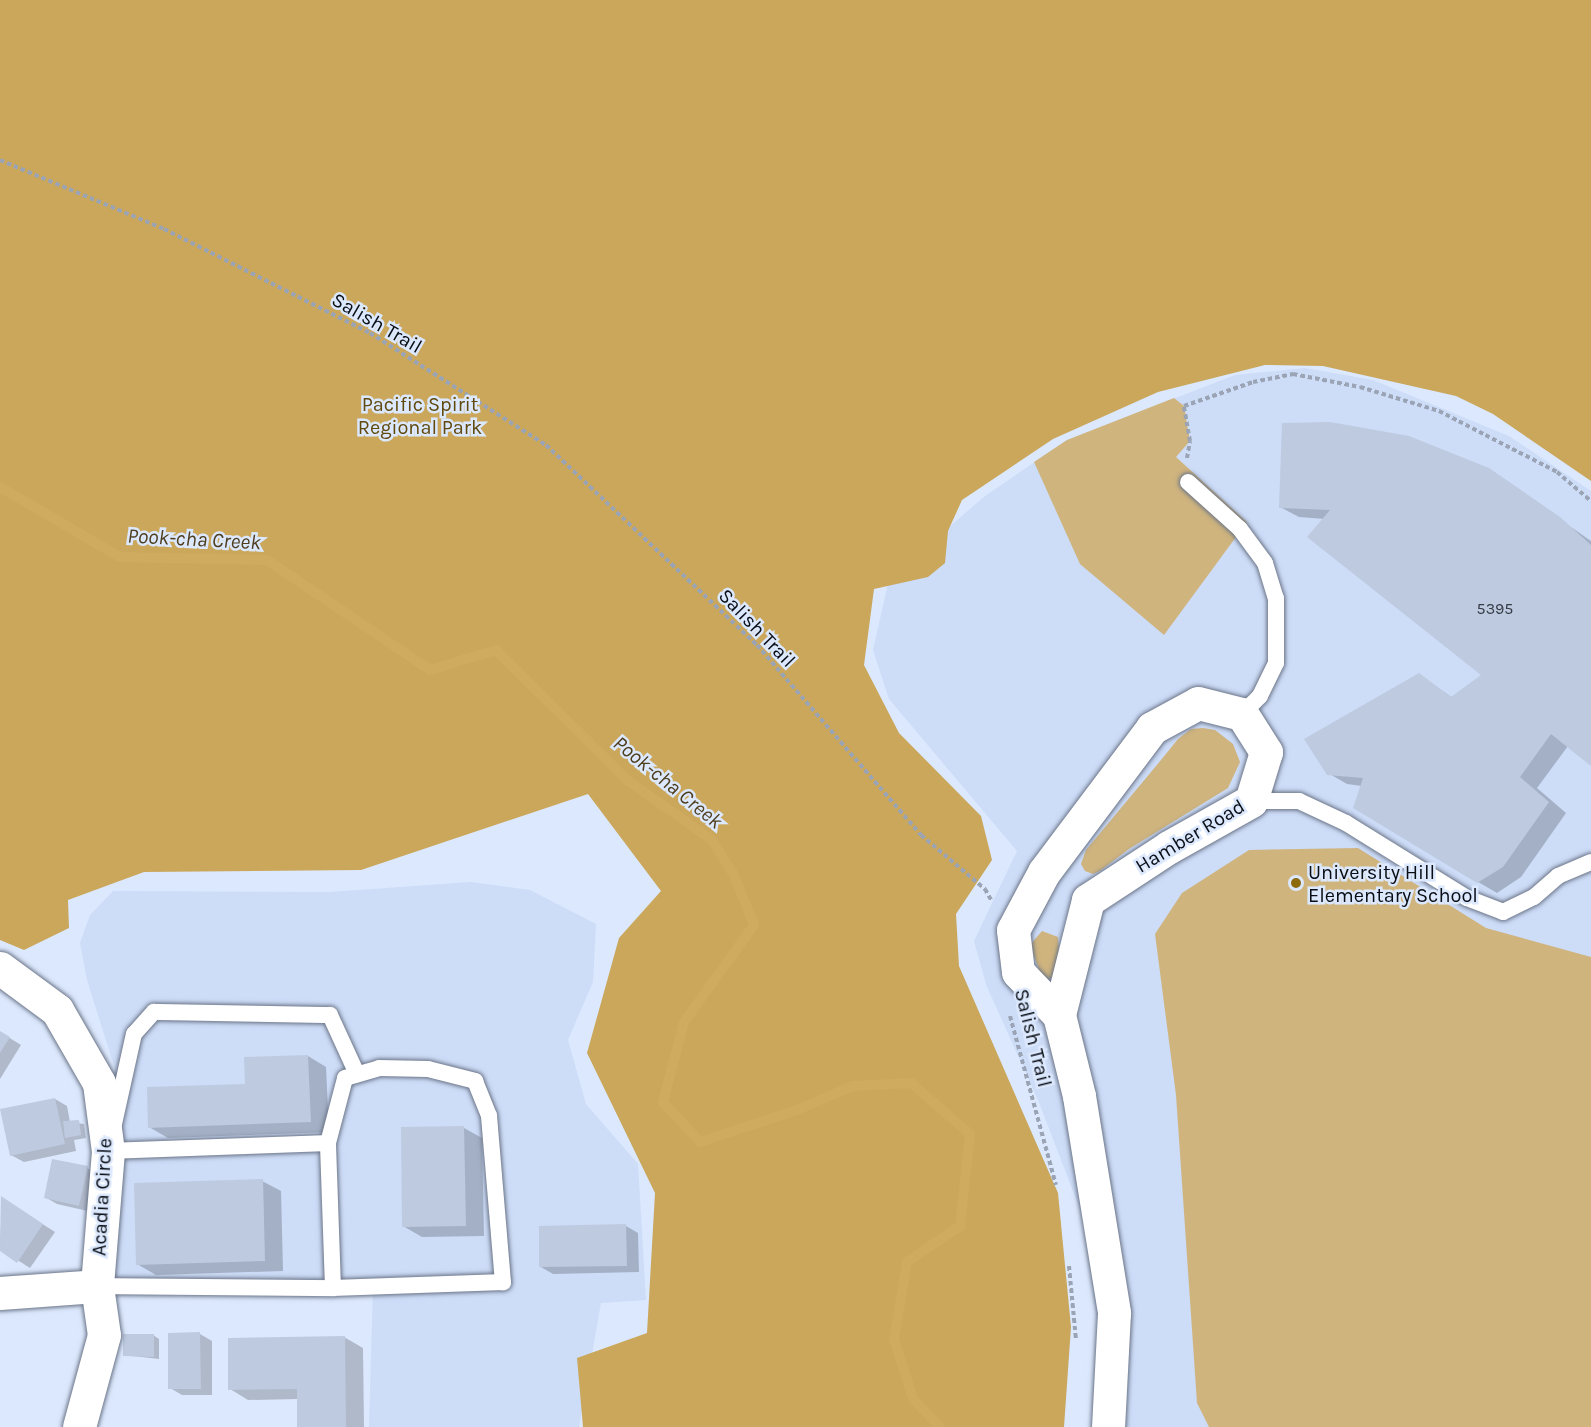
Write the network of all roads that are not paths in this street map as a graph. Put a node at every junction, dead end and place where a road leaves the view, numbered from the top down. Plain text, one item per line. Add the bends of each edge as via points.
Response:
1 (1188, 482) road end
2 (1242, 714) junction
3 (1251, 801) junction
4 (1591, 862) edge
5 (1044, 872) junction
6 (1088, 900) junction
7 (0, 968) edge
8 (1059, 1015) junction
9 (357, 1074) junction
10 (328, 1143) junction
11 (108, 1151) junction
12 (97, 1286) junction
13 (333, 1288) junction
14 (0, 1293) edge
15 (78, 1427) edge
16 (1108, 1427) edge

1 - 2 lane via 1240,529 1265,563 1276,598 1276,663 1260,696
2 - 3 street, Hamber Road via 1266,752
2 - 5 street via 1198,703 1152,728
3 - 4 lane via 1299,801 1346,823 1467,898 1503,912 1534,897 1558,876
3 - 6 street, Hamber Road via 1169,847
5 - 6 street
5 - 8 street via 1013,930 1018,972
6 - 8 street
7 - 11 street, Acadia Circle via 57,1010 99,1083
8 - 16 street via 1079,1096 1114,1313
9 - 10 lane via 345,1078
9 - 11 lane via 330,1015 154,1012 134,1034
9 - 13 lane via 379,1068 428,1069 475,1081 489,1116 503,1282
10 - 11 lane
10 - 13 lane
11 - 12 street, Acadia Circle
12 - 13 lane
12 - 14 street
12 - 15 street, Acadia Circle via 104,1335

